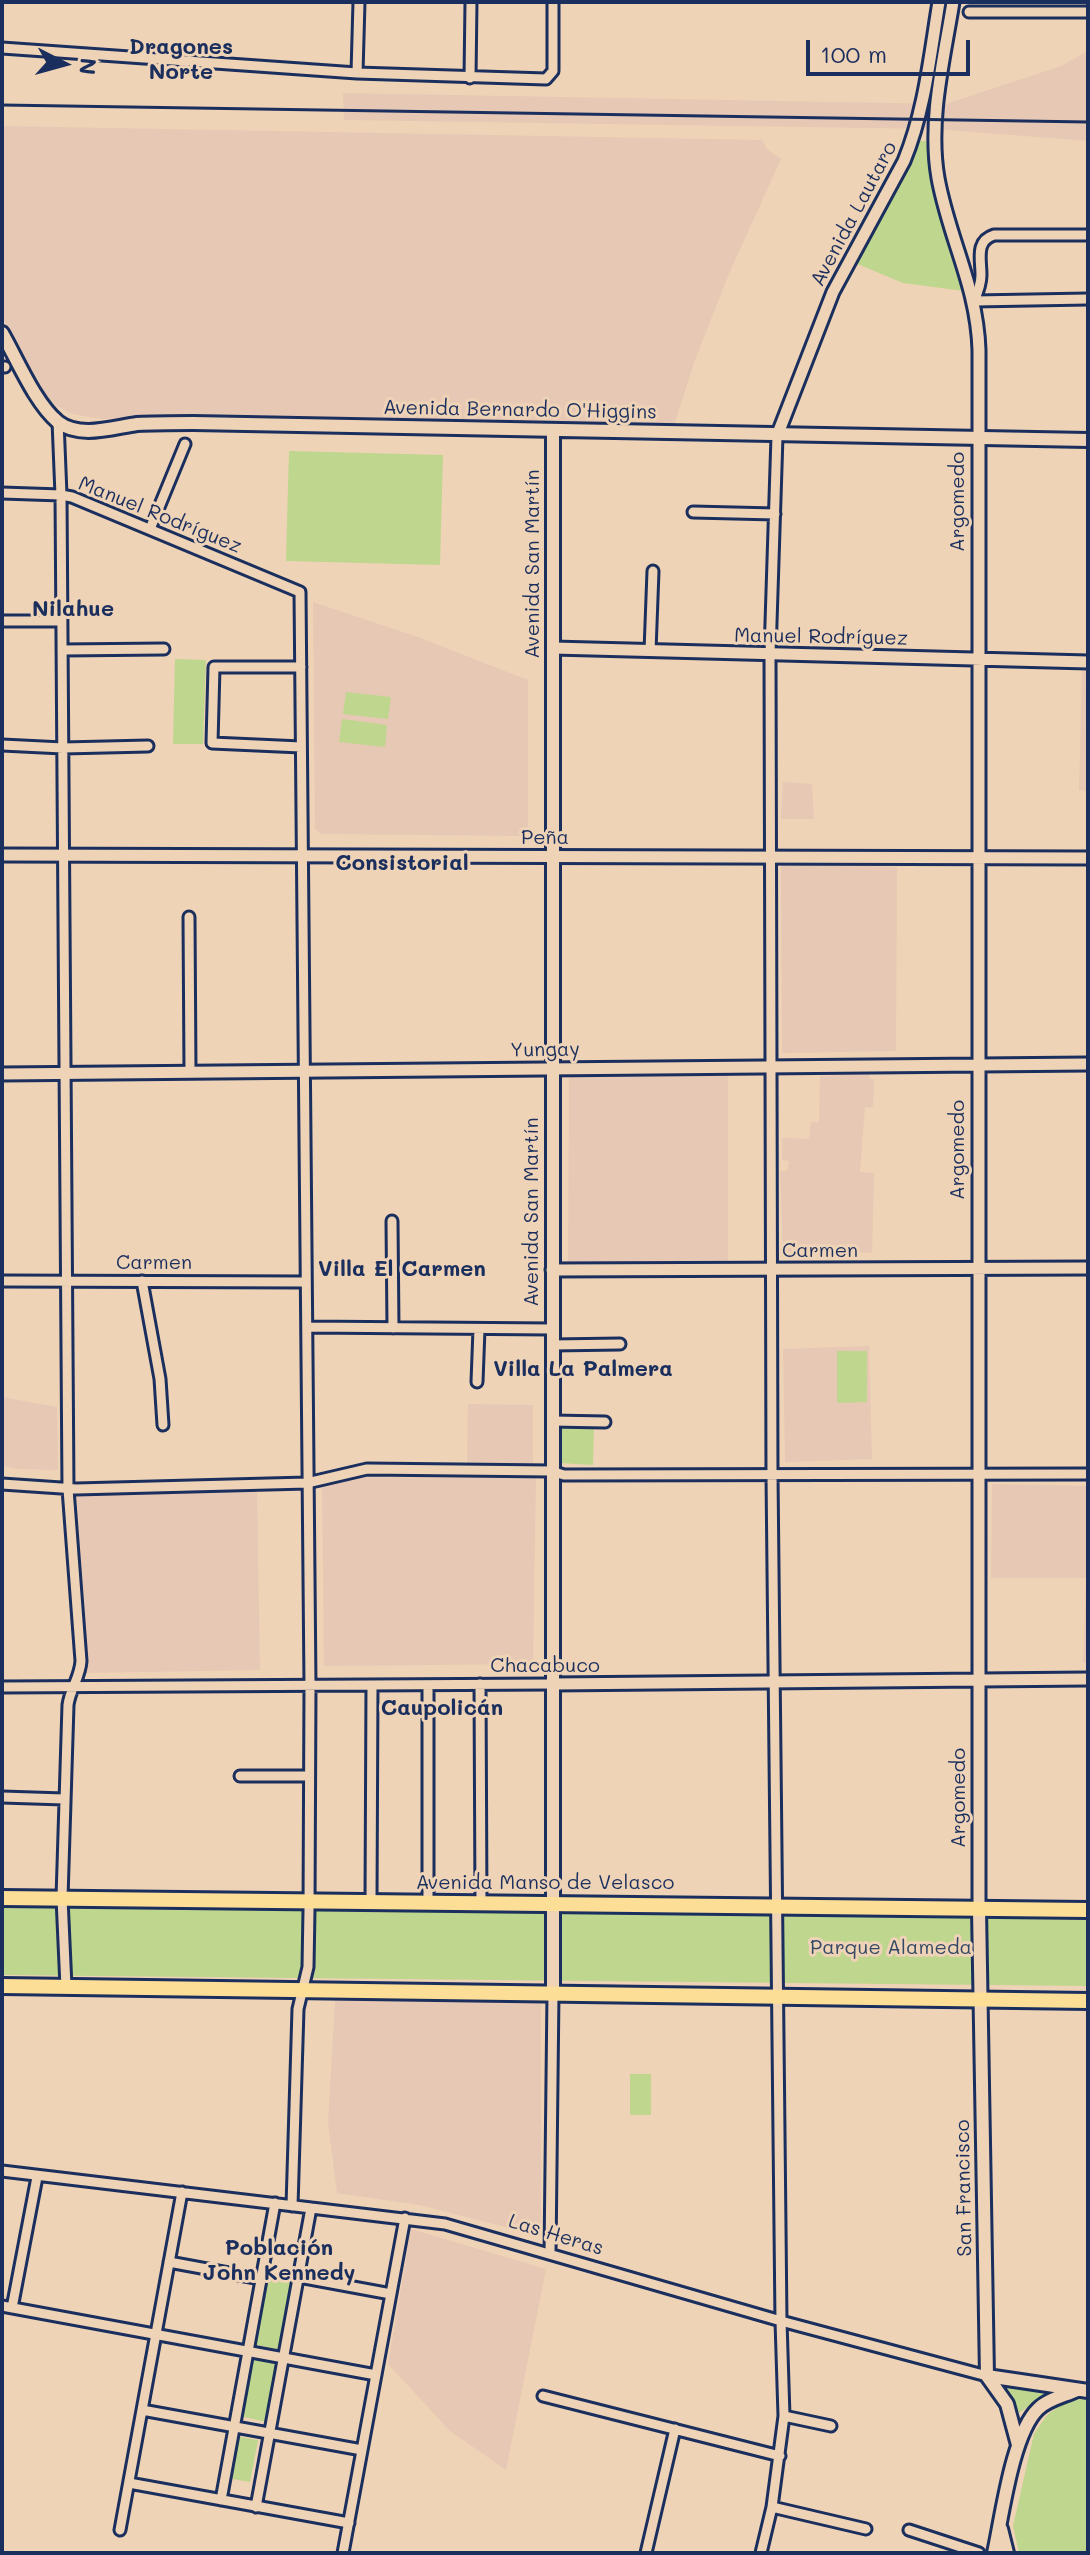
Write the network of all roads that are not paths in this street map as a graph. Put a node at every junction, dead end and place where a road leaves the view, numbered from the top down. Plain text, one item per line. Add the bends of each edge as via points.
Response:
1 (359, 2) edge
2 (471, 2) edge
3 (553, 2) edge
4 (939, 2) edge
5 (953, 2) edge
6 (969, 12) dead end
7 (1088, 12) edge
8 (2, 48) edge
9 (357, 73) junction
10 (470, 78) junction
11 (1088, 235) edge
12 (1088, 299) edge
13 (974, 301) junction
14 (2, 333) edge
15 (58, 421) junction
16 (553, 431) junction
17 (777, 436) junction
18 (978, 438) junction
19 (1088, 440) edge
20 (185, 444) dead end
21 (2, 493) edge
22 (61, 495) junction
23 (693, 512) dead end
24 (775, 514) junction
25 (150, 529) junction
26 (653, 571) dead end
27 (2, 621) edge
28 (62, 621) junction
29 (553, 648) junction
30 (164, 649) dead end
31 (62, 650) junction
32 (650, 651) junction
33 (770, 654) junction
34 (977, 659) junction
35 (1088, 662) edge
36 (301, 667) junction
37 (2, 745) edge
38 (148, 746) dead end
39 (301, 747) junction
40 (63, 748) junction
41 (2, 855) edge
42 (64, 855) junction
43 (302, 855) junction
44 (553, 856) junction
45 (771, 856) junction
46 (977, 857) junction
47 (1088, 858) edge
48 (189, 917) dead end
49 (1088, 1064) edge
50 (978, 1065) junction
51 (771, 1067) junction
52 (553, 1068) junction
53 (304, 1071) junction
54 (190, 1072) junction
55 (65, 1073) junction
56 (2, 1074) edge
57 (392, 1221) dead end
58 (978, 1268) junction
59 (1088, 1268) edge
60 (552, 1270) junction
61 (771, 1270) junction
62 (2, 1281) edge
63 (67, 1281) junction
64 (142, 1281) junction
65 (306, 1282) junction
66 (307, 1327) junction
67 (393, 1328) junction
68 (479, 1329) junction
69 (552, 1329) junction
70 (620, 1344) dead end
71 (552, 1345) junction
72 (477, 1382) dead end
73 (552, 1421) junction
74 (605, 1422) dead end
75 (163, 1425) dead end
76 (551, 1471) junction
77 (1088, 1474) edge
78 (772, 1475) junction
79 (979, 1475) junction
80 (307, 1483) junction
81 (2, 1484) edge
82 (68, 1489) junction
83 (1088, 1679) edge
84 (979, 1680) junction
85 (774, 1682) junction
86 (480, 1684) junction
87 (552, 1684) junction
88 (310, 1685) junction
89 (372, 1685) junction
90 (428, 1685) junction
91 (2, 1687) edge
92 (73, 1687) junction
93 (240, 1776) dead end
94 (309, 1776) junction
95 (2, 1797) edge
96 (64, 1799) junction
97 (2, 1898) edge
98 (62, 1898) junction
99 (308, 1900) junction
100 (371, 1901) junction
101 (428, 1903) junction
102 (554, 1903) junction
103 (481, 1904) junction
104 (776, 1905) junction
105 (979, 1909) junction
106 (1088, 1910) edge
107 (2, 1986) edge
108 (66, 1987) junction
109 (304, 1990) junction
110 (553, 1993) junction
111 (777, 1996) junction
112 (982, 1999) junction
113 (1088, 2001) edge
114 (2, 2171) edge
115 (37, 2177) junction
116 (182, 2192) junction
117 (275, 2203) junction
118 (292, 2206) junction
119 (311, 2208) junction
120 (405, 2218) junction
121 (550, 2254) junction
122 (169, 2262) junction
123 (299, 2277) junction
124 (261, 2279) junction
125 (391, 2294) junction
126 (7, 2307) edge
127 (781, 2321) junction
128 (156, 2335) junction
129 (248, 2352) junction
130 (284, 2358) junction
131 (376, 2375) junction
132 (987, 2376) junction
133 (1082, 2390) edge
134 (543, 2396) dead end
135 (142, 2410) junction
136 (784, 2416) junction
137 (831, 2426) dead end
138 (234, 2427) junction
139 (675, 2429) junction
140 (270, 2433) junction
141 (1018, 2445) junction
142 (362, 2450) junction
143 (780, 2456) junction
144 (129, 2483) junction
145 (221, 2500) junction
146 (256, 2507) junction
147 (772, 2507) junction
148 (349, 2523) junction
149 (1000, 2526) junction
150 (866, 2529) dead end
151 (120, 2530) dead end
152 (909, 2530) dead end
153 (343, 2553) edge
154 (646, 2553) edge
155 (761, 2553) edge
156 (979, 2553) edge
157 (994, 2553) edge
158 (1007, 2553) edge

1 - 9 street
2 - 10 street
3 - 10 street via 550,76
4 - 17 street, Avenida Lautaro via 912,141 833,292
5 - 13 street, Argomedo via 935,144 938,178
6 - 7 street
8 - 9 street
9 - 10 street
11 - 13 street, Argomedo via 994,235 984,240
12 - 13 street
13 - 18 street, Argomedo
14 - 15 main road
15 - 16 main road, Avenida Bernardo O'Higgins via 96,430 193,423
15 - 22 street
16 - 17 main road, Avenida Bernardo O'Higgins
16 - 29 main road, Avenida San Martín
17 - 18 main road, Avenida Bernardo O'Higgins
17 - 24 street
18 - 19 main road, Avenida Bernardo O'Higgins
18 - 34 street, Argomedo
20 - 25 street
21 - 22 street, Manuel Rodríguez
22 - 25 street, Manuel Rodríguez
22 - 28 street
23 - 24 street
24 - 33 street
25 - 36 street, Manuel Rodríguez via 300,592
26 - 32 street
27 - 28 street
28 - 31 street
29 - 32 street, Manuel Rodríguez
29 - 44 main road, Avenida San Martín
30 - 31 street
31 - 40 street
32 - 33 street, Manuel Rodríguez
33 - 34 street, Manuel Rodríguez
33 - 45 street
34 - 35 street, Manuel Rodríguez
34 - 46 street, Argomedo
36 - 39 street
36 - 39 street via 214,667 212,743
37 - 40 street
38 - 40 street
39 - 43 street
40 - 42 street
41 - 42 street, Peña
42 - 43 street, Peña
42 - 55 street
43 - 44 street, Peña
43 - 53 street
44 - 45 street, Peña
44 - 52 main road, Avenida San Martín
45 - 46 street, Peña
45 - 51 street
46 - 47 street, Peña
46 - 50 street, Argomedo
48 - 54 street
49 - 50 street, Yungay
50 - 51 street, Yungay
50 - 58 street, Argomedo
51 - 52 street, Yungay
51 - 61 street
52 - 53 street, Yungay
52 - 60 main road, Avenida San Martín
53 - 54 street, Yungay
53 - 65 street
54 - 55 street, Yungay
55 - 56 street, Yungay
55 - 63 street
57 - 67 street
58 - 59 street, Carmen
58 - 61 street, Carmen
58 - 79 street, Argomedo
60 - 61 street, Carmen
60 - 69 main road, Avenida San Martín
61 - 78 street
62 - 63 street, Carmen
63 - 64 street, Carmen
63 - 82 street
64 - 65 street, Carmen
64 - 75 street
65 - 66 street
66 - 67 street
66 - 80 street
67 - 68 street
68 - 69 street
68 - 72 street
69 - 71 main road, Avenida San Martín
70 - 71 street
71 - 73 main road, Avenida San Martín
73 - 74 street
73 - 76 main road, Avenida San Martín
76 - 78 street
76 - 80 street via 367,1469
76 - 87 main road, Avenida San Martín
77 - 79 street
78 - 79 street
78 - 85 street
79 - 84 street, Argomedo
80 - 82 street
80 - 88 street
81 - 82 street
82 - 92 street via 81,1661
83 - 84 street, Chacabuco
84 - 85 street, Chacabuco
84 - 105 street, Argomedo
85 - 87 street, Chacabuco
85 - 104 street
86 - 87 street, Chacabuco
86 - 90 street, Chacabuco
86 - 103 street
87 - 102 main road, Avenida San Martín
88 - 89 street, Chacabuco
88 - 92 street, Chacabuco
88 - 94 street
89 - 90 street, Chacabuco
89 - 100 street
90 - 101 street
91 - 92 street, Chacabuco
92 - 96 street
93 - 94 street
94 - 99 street
95 - 96 street
96 - 98 street
97 - 98 main road, Avenida Manso de Velasco
98 - 99 main road, Avenida Manso de Velasco
98 - 108 street
99 - 100 main road, Avenida Manso de Velasco
99 - 109 street
100 - 101 main road, Avenida Manso de Velasco
101 - 103 main road, Avenida Manso de Velasco
102 - 103 main road, Avenida Manso de Velasco
102 - 104 main road, Avenida Manso de Velasco
102 - 110 main road, Avenida San Martín
104 - 105 main road, Avenida Manso de Velasco
104 - 111 street
105 - 106 main road, Avenida Manso de Velasco
105 - 112 main road, Argomedo
107 - 108 main road
108 - 109 main road
109 - 110 main road
109 - 118 street via 298,2009
110 - 111 main road
110 - 121 street
111 - 112 main road
111 - 127 street
112 - 113 main road
112 - 132 main road, San Francisco
114 - 115 street, Las Heras
115 - 116 street, Las Heras
115 - 126 street
116 - 117 street, Las Heras
116 - 122 street
117 - 118 street, Las Heras
117 - 124 street
118 - 119 street, Las Heras
119 - 120 street, Las Heras
119 - 123 street
120 - 121 street, Las Heras via 478,2232
120 - 125 street
121 - 127 street, Las Heras
122 - 124 street
122 - 128 street
123 - 125 street
123 - 130 street
124 - 129 street
125 - 131 street
126 - 128 street
127 - 132 street, Las Heras
127 - 136 street
128 - 129 street
128 - 135 street
129 - 130 street
129 - 138 street
130 - 131 street
130 - 140 street
131 - 142 street
132 - 133 main road, Las Heras
132 - 141 main road via 1007,2404
133 - 141 main road via 1045,2403 1028,2420
134 - 139 street
135 - 138 street
135 - 144 street
136 - 137 street
136 - 143 street
138 - 140 street
138 - 145 street
139 - 143 street
139 - 154 street
140 - 142 street
140 - 146 street
141 - 149 main road
142 - 148 street
143 - 147 street
144 - 145 street
144 - 151 street
145 - 146 street
146 - 148 street
147 - 150 street
147 - 155 street
148 - 153 street
149 - 157 main road
149 - 158 main road
152 - 156 street

